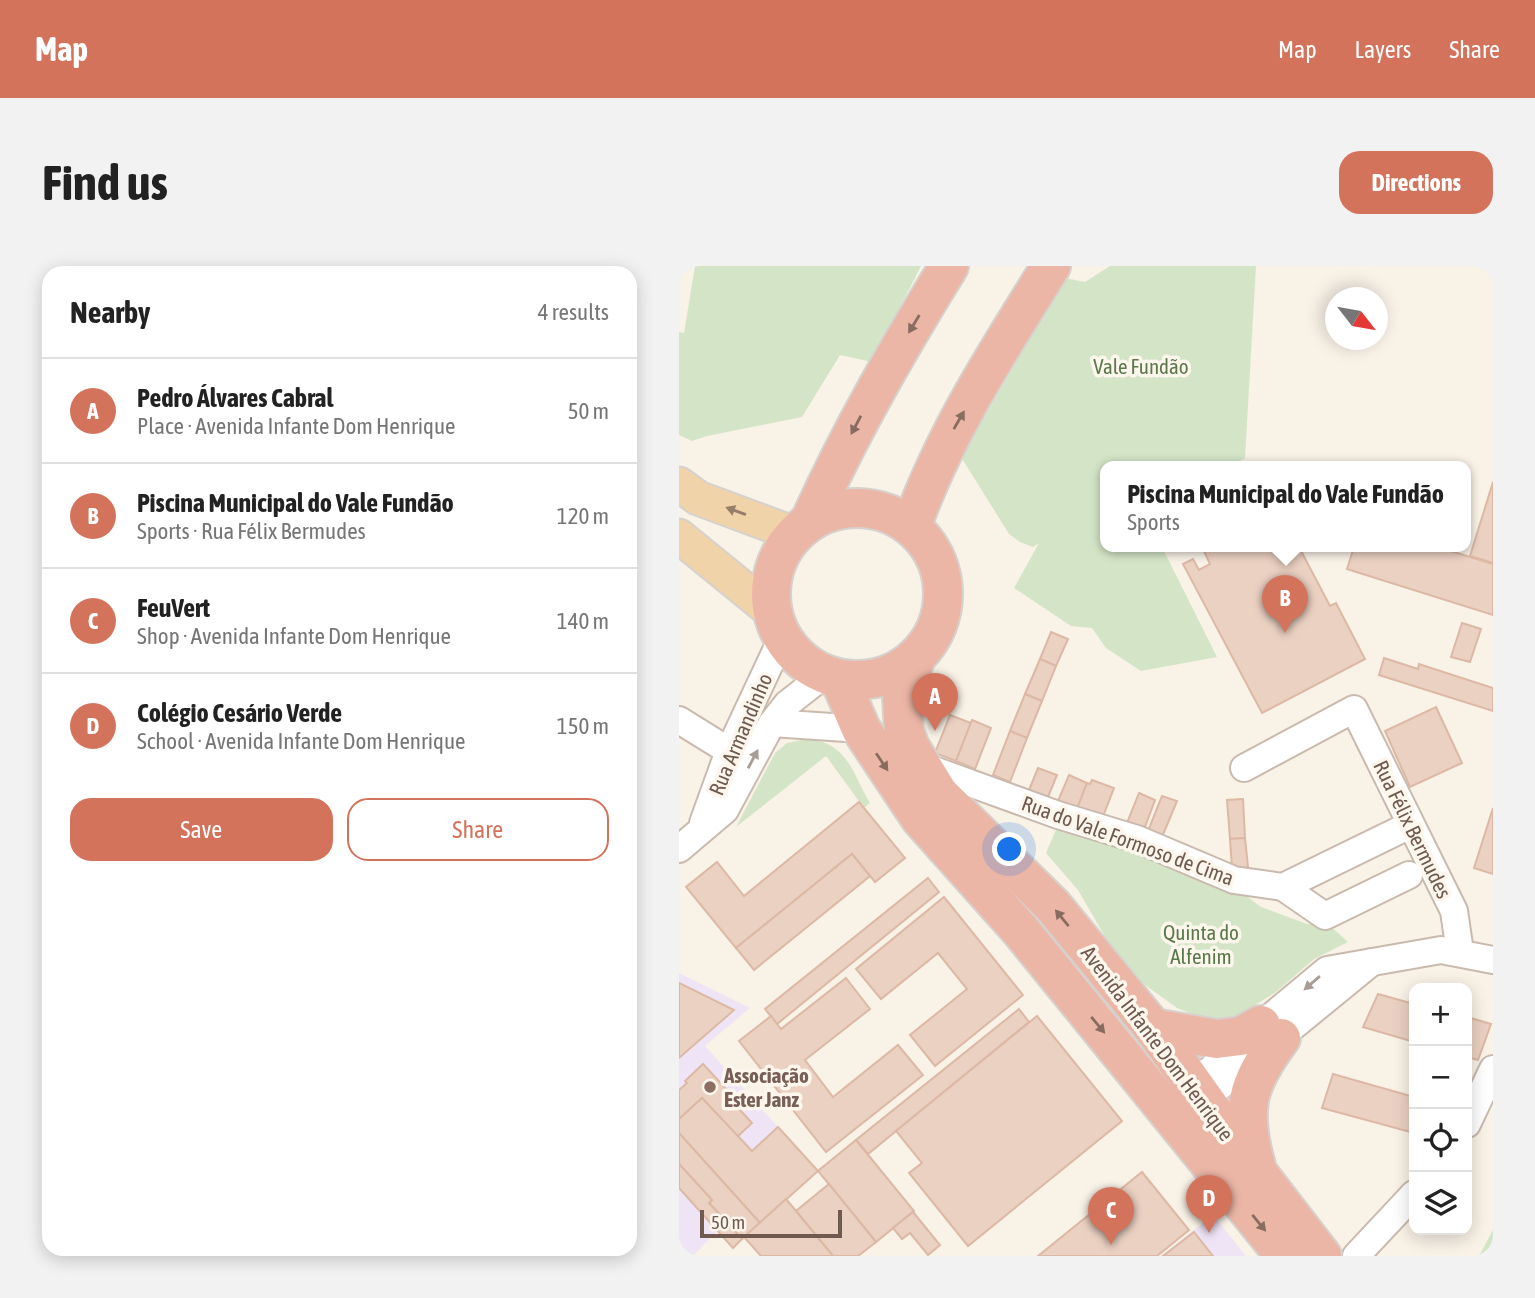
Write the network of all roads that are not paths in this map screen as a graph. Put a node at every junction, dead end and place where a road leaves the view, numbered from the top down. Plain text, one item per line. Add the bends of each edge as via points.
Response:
1 (949, 266) edge
2 (1051, 266) edge
3 (679, 484) edge
4 (912, 525) junction
5 (802, 527) junction
6 (679, 536) edge
7 (777, 625) junction
8 (915, 660) junction
9 (832, 677) junction
10 (679, 720) edge
11 (772, 723) junction
12 (861, 729) junction
13 (729, 751) junction
14 (920, 765) junction
15 (1244, 768) dead end
16 (1410, 825) junction
17 (701, 830) junction
18 (679, 849) edge
19 (1409, 875) dead end
20 (1283, 887) junction
21 (1460, 953) junction
22 (1493, 960) edge
23 (1153, 1028) junction
24 (1271, 1031) junction
25 (1493, 1069) edge
26 (1189, 1099) junction
27 (1472, 1113) edge
28 (1259, 1175) junction
29 (1409, 1199) edge
30 (1285, 1256) edge
31 (1322, 1256) edge
32 (1356, 1256) edge

1 -> 5 highway
4 -> 2 highway via 953,428
5 -> 3 main road via 698,498
4 - 5 highway via 880,509 843,508
4 - 8 highway via 936,555 945,592 937,629
5 - 7 highway via 779,557 771,584
6 - 7 main road
7 - 9 highway via 794,654
7 - 13 street, Rua Armandinho
8 - 9 highway via 893,674 867,681
8 - 14 highway, Avenida Infante Dom Henrique via 902,697 902,716
9 - 11 street, Rua Armandinho via 787,704
9 - 12 highway, Avenida Infante Dom Henrique
10 - 13 street
11 - 12 street
17 -> 11 street, Rua Armandinho via 725,810
12 -> 26 highway, Avenida Infante Dom Henrique via 920,818 1021,931
13 - 17 street, Rua Armandinho
14 - 20 street, Rua do Vale Formoso de Cima via 1137,839 1234,880
23 -> 14 highway, Avenida Infante Dom Henrique via 1053,906 949,806
15 - 16 street, Rua Félix Bermudes via 1354,709
16 - 20 street
16 - 21 street, Rua Félix Bermudes via 1454,911
17 - 18 street, Rua Armandinho
19 - 20 street via 1325,916
21 - 22 street
21 - 24 street via 1441,950 1374,961
23 - 24 highway via 1216,1039
23 - 26 highway, Avenida Infante Dom Henrique
24 - 26 street
24 - 28 highway via 1248,1103 1248,1136
25 - 27 street
26 - 28 highway, Avenida Infante Dom Henrique
26 -> 30 highway, Avenida Infante Dom Henrique
28 - 31 highway, Avenida Infante Dom Henrique
29 - 32 street

